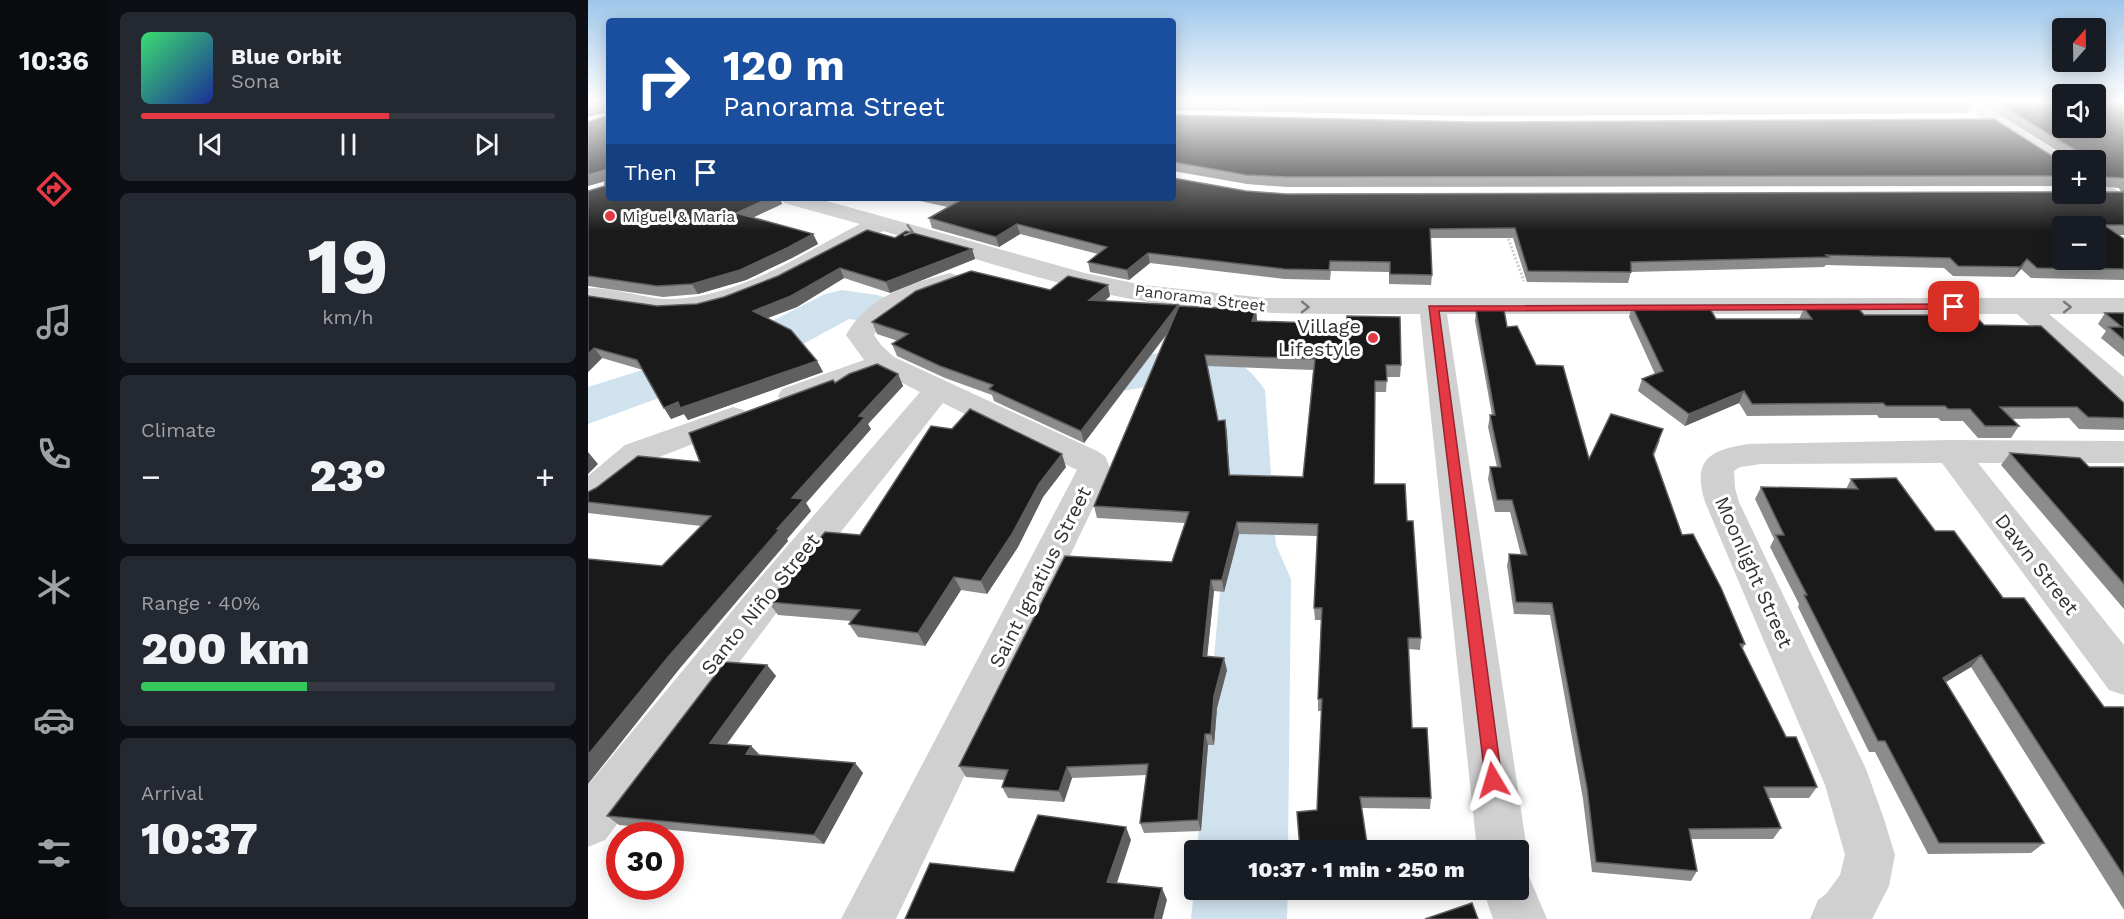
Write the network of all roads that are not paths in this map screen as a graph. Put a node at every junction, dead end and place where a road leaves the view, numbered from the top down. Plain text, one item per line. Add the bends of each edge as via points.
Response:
1 (2033, 145) edge
2 (2052, 157) edge
3 (808, 201) edge
4 (881, 223) junction
5 (1006, 259) junction
6 (588, 296) edge
7 (2124, 306) edge
8 (2025, 307) junction
9 (1433, 308) junction
10 (884, 363) junction
11 (939, 389) junction
12 (2124, 393) edge
13 (1950, 451) junction
14 (2124, 452) edge
15 (588, 495) edge
16 (2124, 677) edge
17 (588, 823) edge
18 (1501, 840) edge
19 (1513, 900) edge
20 (868, 919) edge
21 (1520, 919) edge
22 (1837, 919) edge

1 - 2 street
3 - 4 street, Panorama Street
4 -> 5 street, Panorama Street
4 - 6 street via 712,302 674,307
5 -> 9 street, Panorama Street via 1143,293 1206,301 1266,306
5 - 10 street, Saint Ignatius Street via 870,316 860,335
8 -> 7 street, Panorama Street
8 - 9 street, Panorama Street
8 - 12 street
9 - 18 street
10 - 11 street, Saint Ignatius Street
10 - 15 street via 646,449
11 - 17 street, Santo Niño Street via 781,577
11 - 20 street, Saint Ignatius Street via 1085,459 1093,464 1094,470
13 - 14 street, Moonlight Street
13 - 16 street, Dawn Street
13 - 22 street, Moonlight Street via 1761,453 1732,457 1716,467 1715,483 1722,502 1849,785 1870,855 1863,886
19 - 21 street

